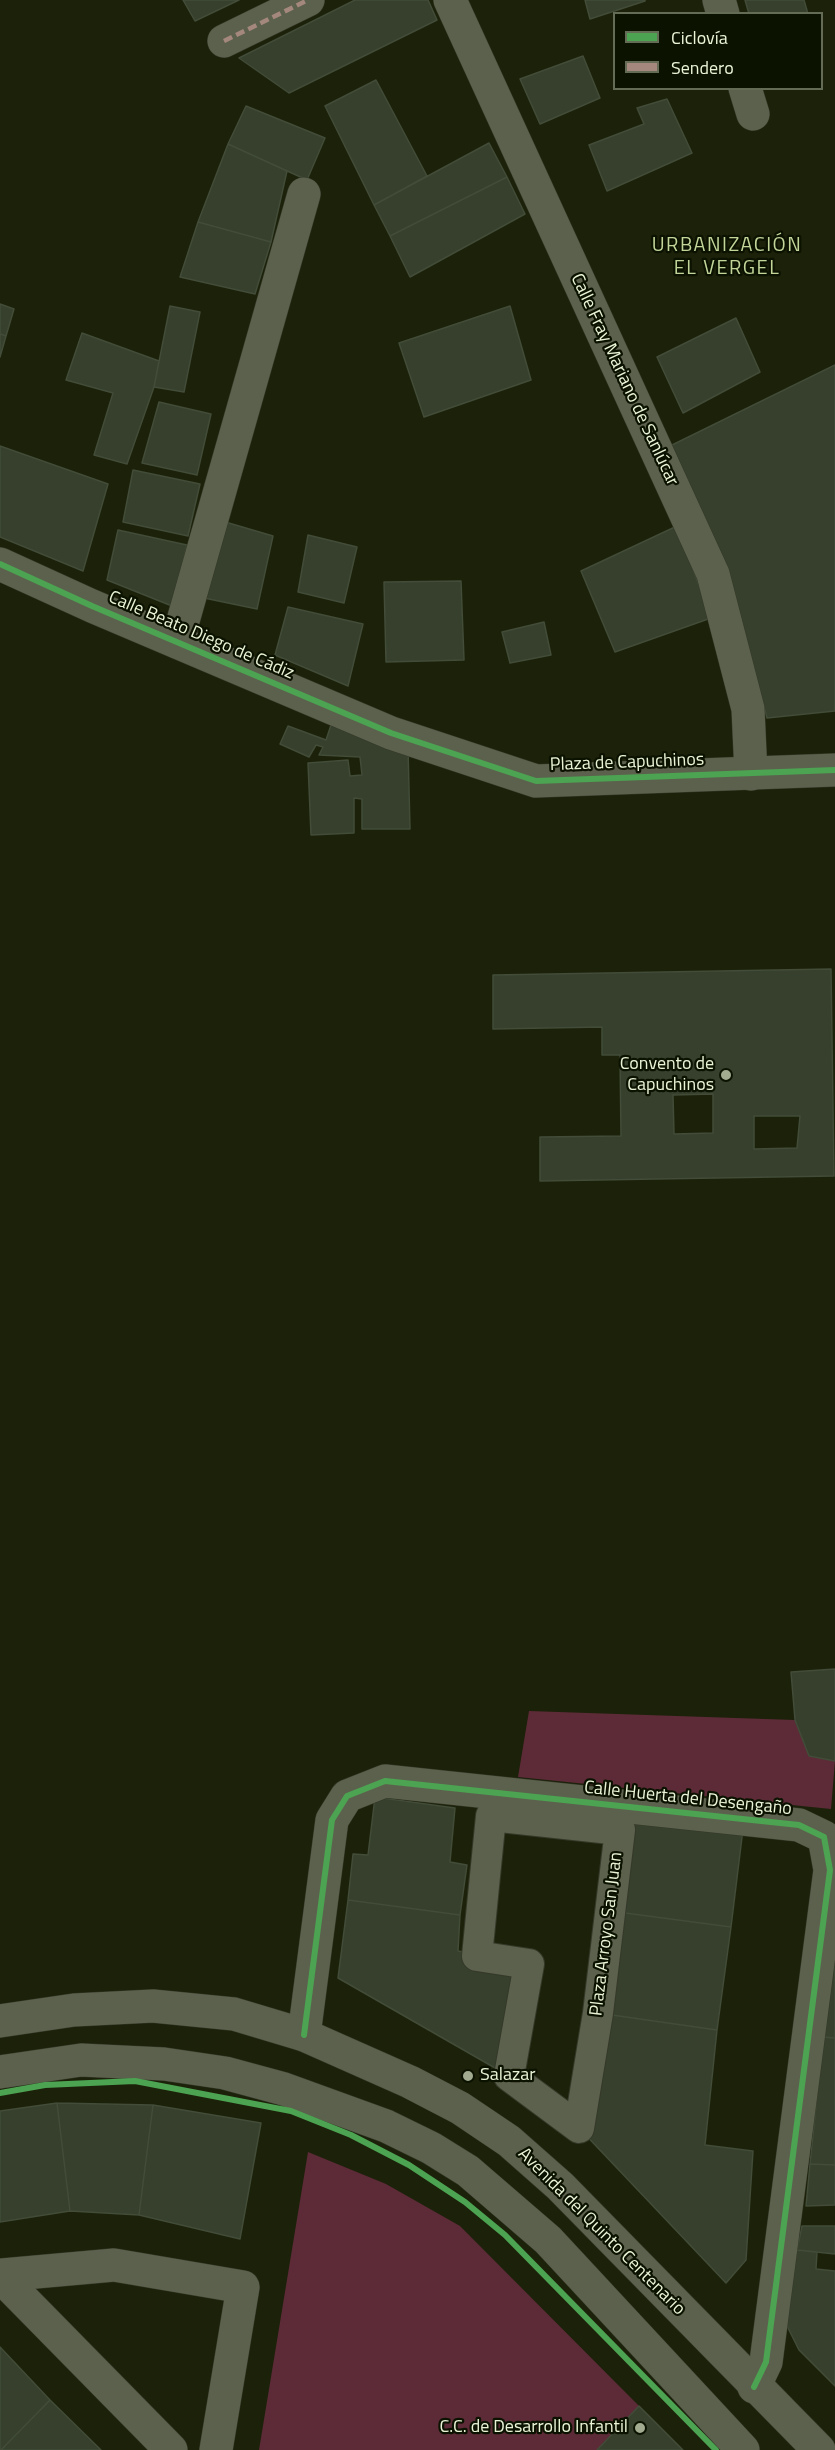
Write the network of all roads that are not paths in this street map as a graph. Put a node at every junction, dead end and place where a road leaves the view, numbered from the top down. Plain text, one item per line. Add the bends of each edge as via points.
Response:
1 (308, 0) edge
2 (450, 0) edge
3 (224, 41) dead end
4 (304, 194) dead end
5 (0, 564) edge
6 (177, 642) junction
7 (391, 733) joint
8 (835, 770) edge
9 (751, 774) junction
10 (0, 2021) edge
11 (304, 2035) junction
12 (0, 2072) edge
13 (579, 2128) joint
14 (1, 2275) edge
15 (754, 2387) junction
16 (171, 2450) edge
17 (216, 2450) edge
18 (743, 2450) edge
19 (819, 2450) edge

1 - 3 street
2 - 9 street, Calle Fray Mariano de Sanlúcar via 713,574 748,709
4 - 6 street
5 - 6 street, Calle Beato Diego de Cádiz
6 - 7 street, Calle Beato Diego de Cádiz
7 - 9 street, Plaza de Capuchinos via 536,781
8 - 9 street, Plaza de Capuchinos
10 - 11 street, Avenida del Quinto Centenario via 74,2010 153,2007 234,2014
11 - 15 street, Avenida del Quinto Centenario via 420,2087 509,2141 560,2186
11 - 15 street, Calle Huerta del Desengaño via 332,1820 347,1796 385,1781 799,1825 824,1837 830,1870 766,2362
12 - 18 street via 81,2060 164,2064 225,2073 284,2089 386,2126 431,2148 468,2171 548,2240
13 - 13 street, Plaza Arroyo San Juan via 509,2076 529,1964 477,1956 491,1816 620,1830 598,2013
14 - 16 street
14 - 17 street via 114,2265 243,2287
15 - 19 street, Avenida del Quinto Centenario

